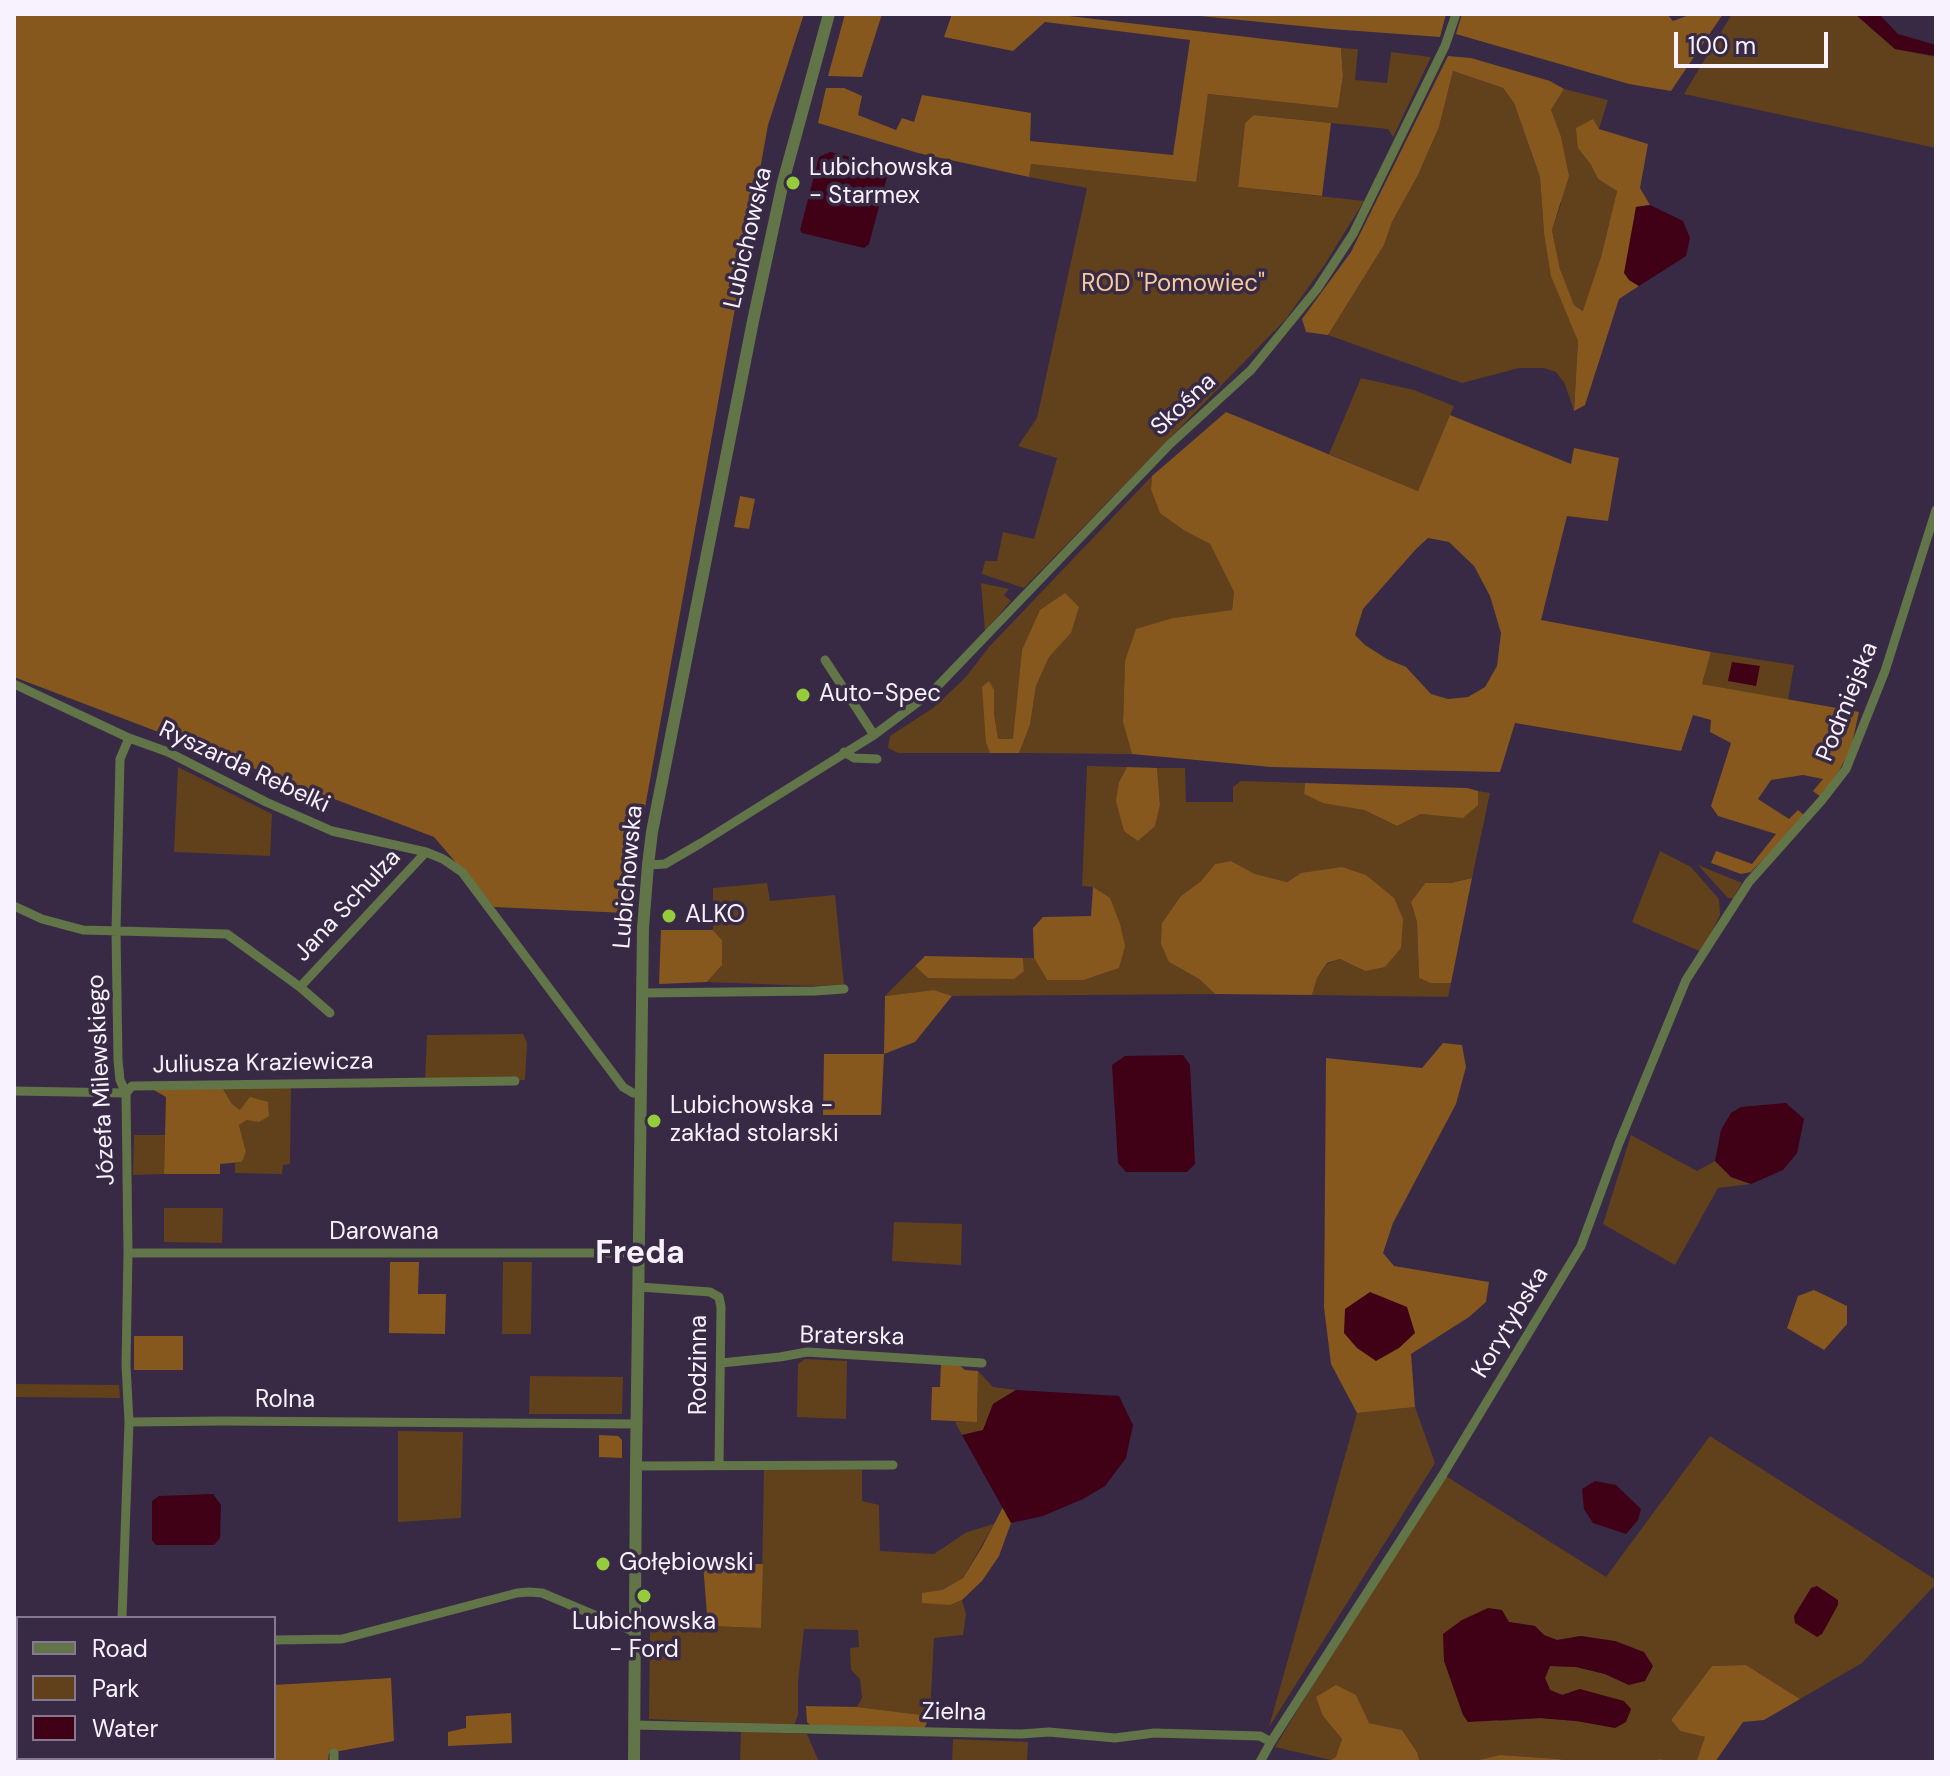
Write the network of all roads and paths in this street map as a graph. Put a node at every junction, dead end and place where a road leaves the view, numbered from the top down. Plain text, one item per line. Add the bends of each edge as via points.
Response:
1 (829, 14) edge
2 (1456, 14) edge
3 (1936, 510) edge
4 (825, 660) dead end
5 (14, 684) edge
6 (874, 735) junction
7 (129, 738) junction
8 (844, 752) junction
9 (877, 759) dead end
10 (426, 852) junction
11 (648, 865) junction
12 (1749, 882) joint
13 (14, 906) edge
14 (116, 931) junction
15 (300, 987) junction
16 (844, 989) dead end
17 (643, 993) junction
18 (330, 1013) dead end
19 (515, 1081) dead end
20 (14, 1091) edge
21 (126, 1093) junction
22 (641, 1094) junction
23 (128, 1253) junction
24 (640, 1253) junction
25 (640, 1287) junction
26 (721, 1363) junction
27 (982, 1363) dead end
28 (129, 1422) junction
29 (637, 1424) junction
30 (719, 1465) junction
31 (893, 1465) dead end
32 (636, 1466) junction
33 (122, 1616) edge
34 (635, 1632) junction
35 (276, 1640) edge
36 (635, 1725) junction
37 (1271, 1742) junction
38 (634, 1762) edge
39 (1260, 1762) edge

1 - 11 street, Lubichowska via 771,237
2 - 6 street, Skośna via 1366,210 1307,301 1251,370 1170,444 933,691
3 - 12 street, Podmiejska via 1885,671 1846,769
4 - 6 street
5 - 7 street, Ryszarda Rebelki
6 - 8 street, Skośna
7 - 10 street, Ryszarda Rebelki via 332,831
7 - 14 street, Józefa Milewskiego via 120,759
8 - 9 street
8 - 11 street, Skośna via 665,864
10 - 15 street, Jana Schulza
10 - 22 street, Ryszarda Rebelki via 462,872 623,1087
11 - 17 street, Lubichowska
12 - 37 street, Korytybska via 1686,980 1581,1246 1442,1476
13 - 14 street, Jana Schulza via 83,930
14 - 15 street, Jana Schulza via 227,934
14 - 21 street, Józefa Milewskiego via 118,1060
15 - 18 street, Jana Schulza
16 - 17 street
17 - 22 street, Lubichowska
19 - 21 street, Juliusza Kraziewicza via 132,1086
20 - 21 street, Juliusza Kraziewicza
21 - 23 street, Józefa Milewskiego
22 - 24 street, Lubichowska
23 - 24 street, Darowana
23 - 28 street, Józefa Milewskiego
24 - 25 street, Lubichowska
25 - 26 street, Rodzinna via 719,1297
25 - 29 street, Lubichowska
26 - 27 street, Braterska via 807,1352
26 - 30 street, Rodzinna
28 - 29 street, Rolna
28 - 33 street
29 - 32 street, Lubichowska
30 - 31 street
30 - 32 street
32 - 34 street, Lubichowska
34 - 35 street via 529,1592 342,1639
34 - 36 street, Lubichowska
36 - 37 street, Zielna via 1049,1732 1115,1738 1154,1733 1246,1735
36 - 38 street, Lubichowska
37 - 39 street, Korytybska

